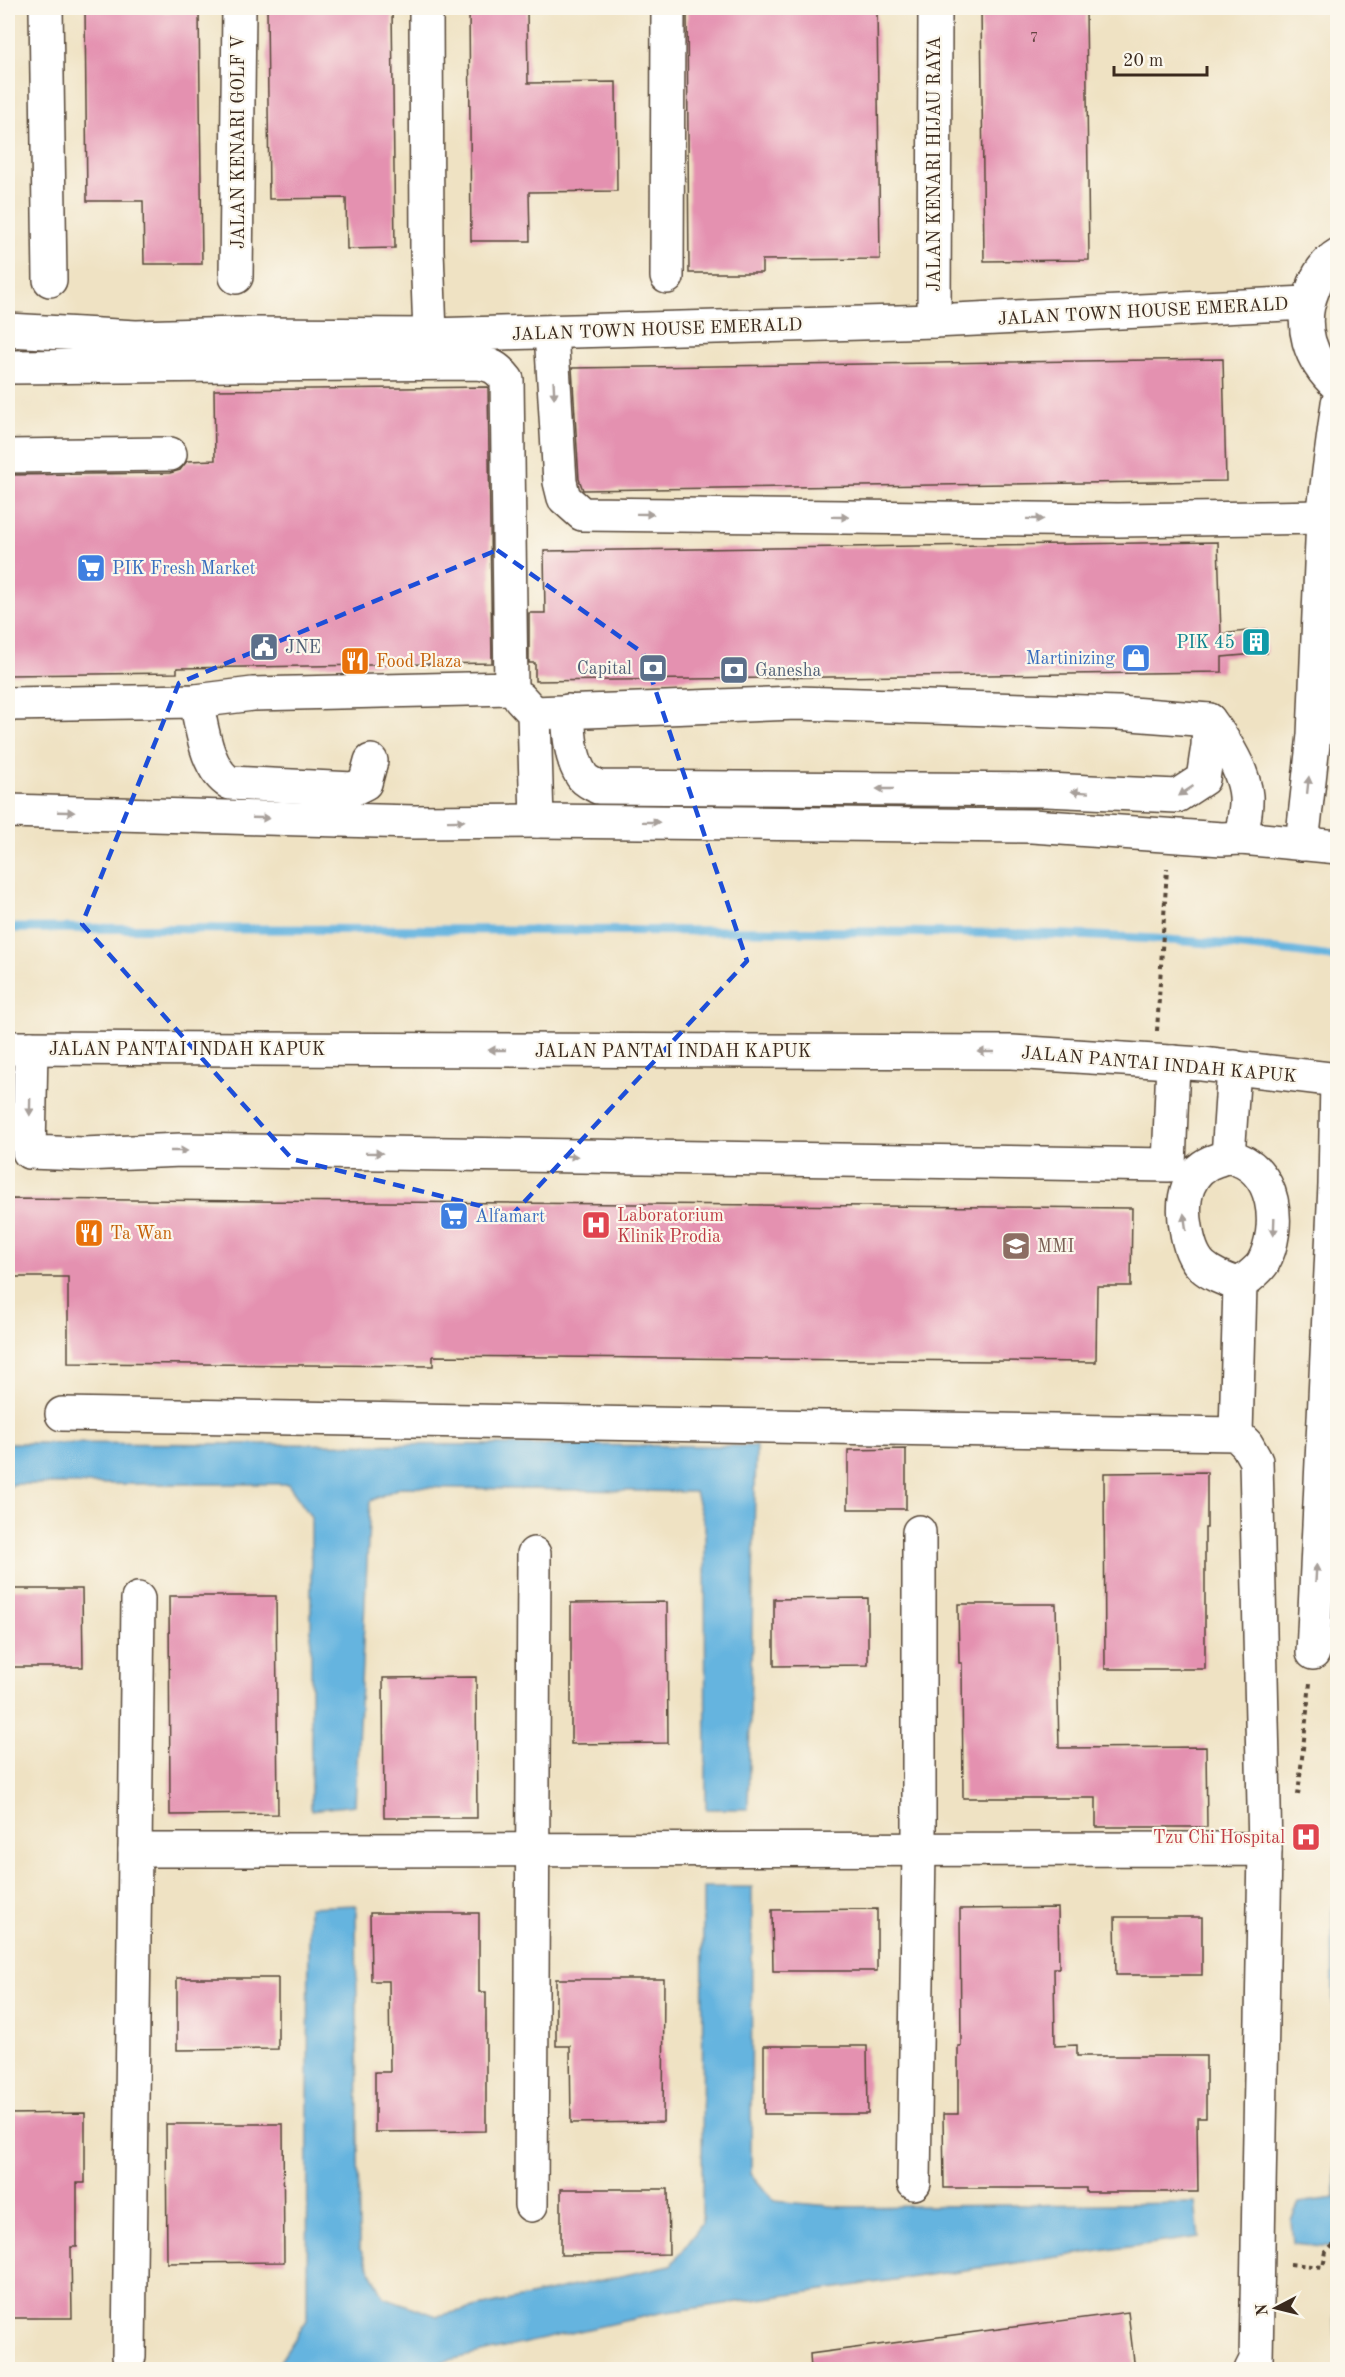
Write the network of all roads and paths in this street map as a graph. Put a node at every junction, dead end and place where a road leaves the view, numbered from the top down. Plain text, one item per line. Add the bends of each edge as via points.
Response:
1 (46, 8) edge
2 (239, 8) edge
3 (426, 8) edge
4 (668, 8) edge
5 (935, 8) edge
6 (1338, 255) edge
7 (236, 277) dead end
8 (667, 277) dead end
9 (50, 280) dead end
10 (1307, 303) junction
11 (934, 321) junction
12 (8, 330) edge
13 (551, 332) junction
14 (430, 335) junction
15 (8, 367) edge
16 (1338, 386) edge
17 (1338, 403) edge
18 (170, 454) dead end
19 (8, 456) edge
20 (1323, 517) junction
21 (511, 688) junction
22 (196, 701) junction
23 (8, 704) edge
24 (552, 711) junction
25 (1209, 720) junction
26 (371, 762) dead end
27 (8, 811) edge
28 (548, 821) junction
29 (1241, 838) junction
30 (1302, 844) junction
31 (1338, 847) edge
32 (1166, 871) dead end
33 (1157, 1033) dead end
34 (19, 1048) edge
35 (1173, 1062) junction
36 (1234, 1068) junction
37 (1337, 1080) edge
38 (1228, 1156) junction
39 (1336, 1184) edge
40 (1240, 1285) junction
41 (62, 1414) dead end
42 (1236, 1434) junction
43 (919, 1532) dead end
44 (534, 1554) dead end
45 (1338, 1593) edge
46 (138, 1599) dead end
47 (919, 1849) junction
48 (1265, 1849) junction
49 (135, 1850) junction
50 (533, 1850) junction
51 (914, 2183) dead end
52 (531, 2205) dead end
53 (1338, 2241) edge
54 (1326, 2252) dead end
55 (129, 2356) dead end
56 (1251, 2370) edge

1 - 9 street
2 - 7 street, JALAN KENARI GOLF V
3 - 14 street
4 - 8 street
5 - 11 street, JALAN KENARI HIJAU RAYA
6 - 10 street via 1317,278
10 - 11 street, JALAN TOWN HOUSE EMERALD
10 - 16 street via 1308,341 1315,359
11 - 13 street, JALAN TOWN HOUSE EMERALD
12 - 14 street, JALAN TOWN HOUSE EMERALD via 136,337
13 - 14 street, JALAN TOWN HOUSE EMERALD
13 -> 20 street via 560,482 564,498 582,514 1118,520
15 - 21 street via 475,363 497,368 507,380
17 - 20 street
18 - 19 street
30 -> 20 street via 1314,735
21 - 22 street via 253,694
21 - 24 street
22 - 23 street
22 - 26 street via 212,761 222,779 230,783 353,789 365,783
24 - 25 street via 796,704 1118,713
25 -> 24 street via 1203,779 1178,796 1047,790 598,787 582,778 569,735
24 - 28 street
25 - 29 street via 1227,745 1246,793
27 -> 28 street via 414,822
28 -> 29 street via 1032,826
29 - 30 street
30 - 31 street
32 - 33 path
35 -> 34 street, JALAN PANTAI INDAH KAPUK via 1012,1052
34 -> 35 street via 29,1152 82,1154 182,1150 1169,1165
35 - 36 street, JALAN PANTAI INDAH KAPUK
36 - 37 street, JALAN PANTAI INDAH KAPUK
36 - 38 street
37 - 39 street
38 -> 40 street via 1258,1172 1268,1188 1274,1215 1273,1238 1262,1265
40 -> 38 street via 1209,1273 1192,1253 1184,1214 1185,1196 1198,1169
45 -> 39 street via 1313,1653
40 - 42 street
41 - 42 street
42 - 48 street via 1256,1461
43 - 47 street
44 - 50 street
46 - 49 street
47 - 48 street
47 - 50 street
47 - 51 street
48 - 56 street via 1256,2360
49 - 50 street
49 - 55 street
50 - 52 street
53 - 54 path

